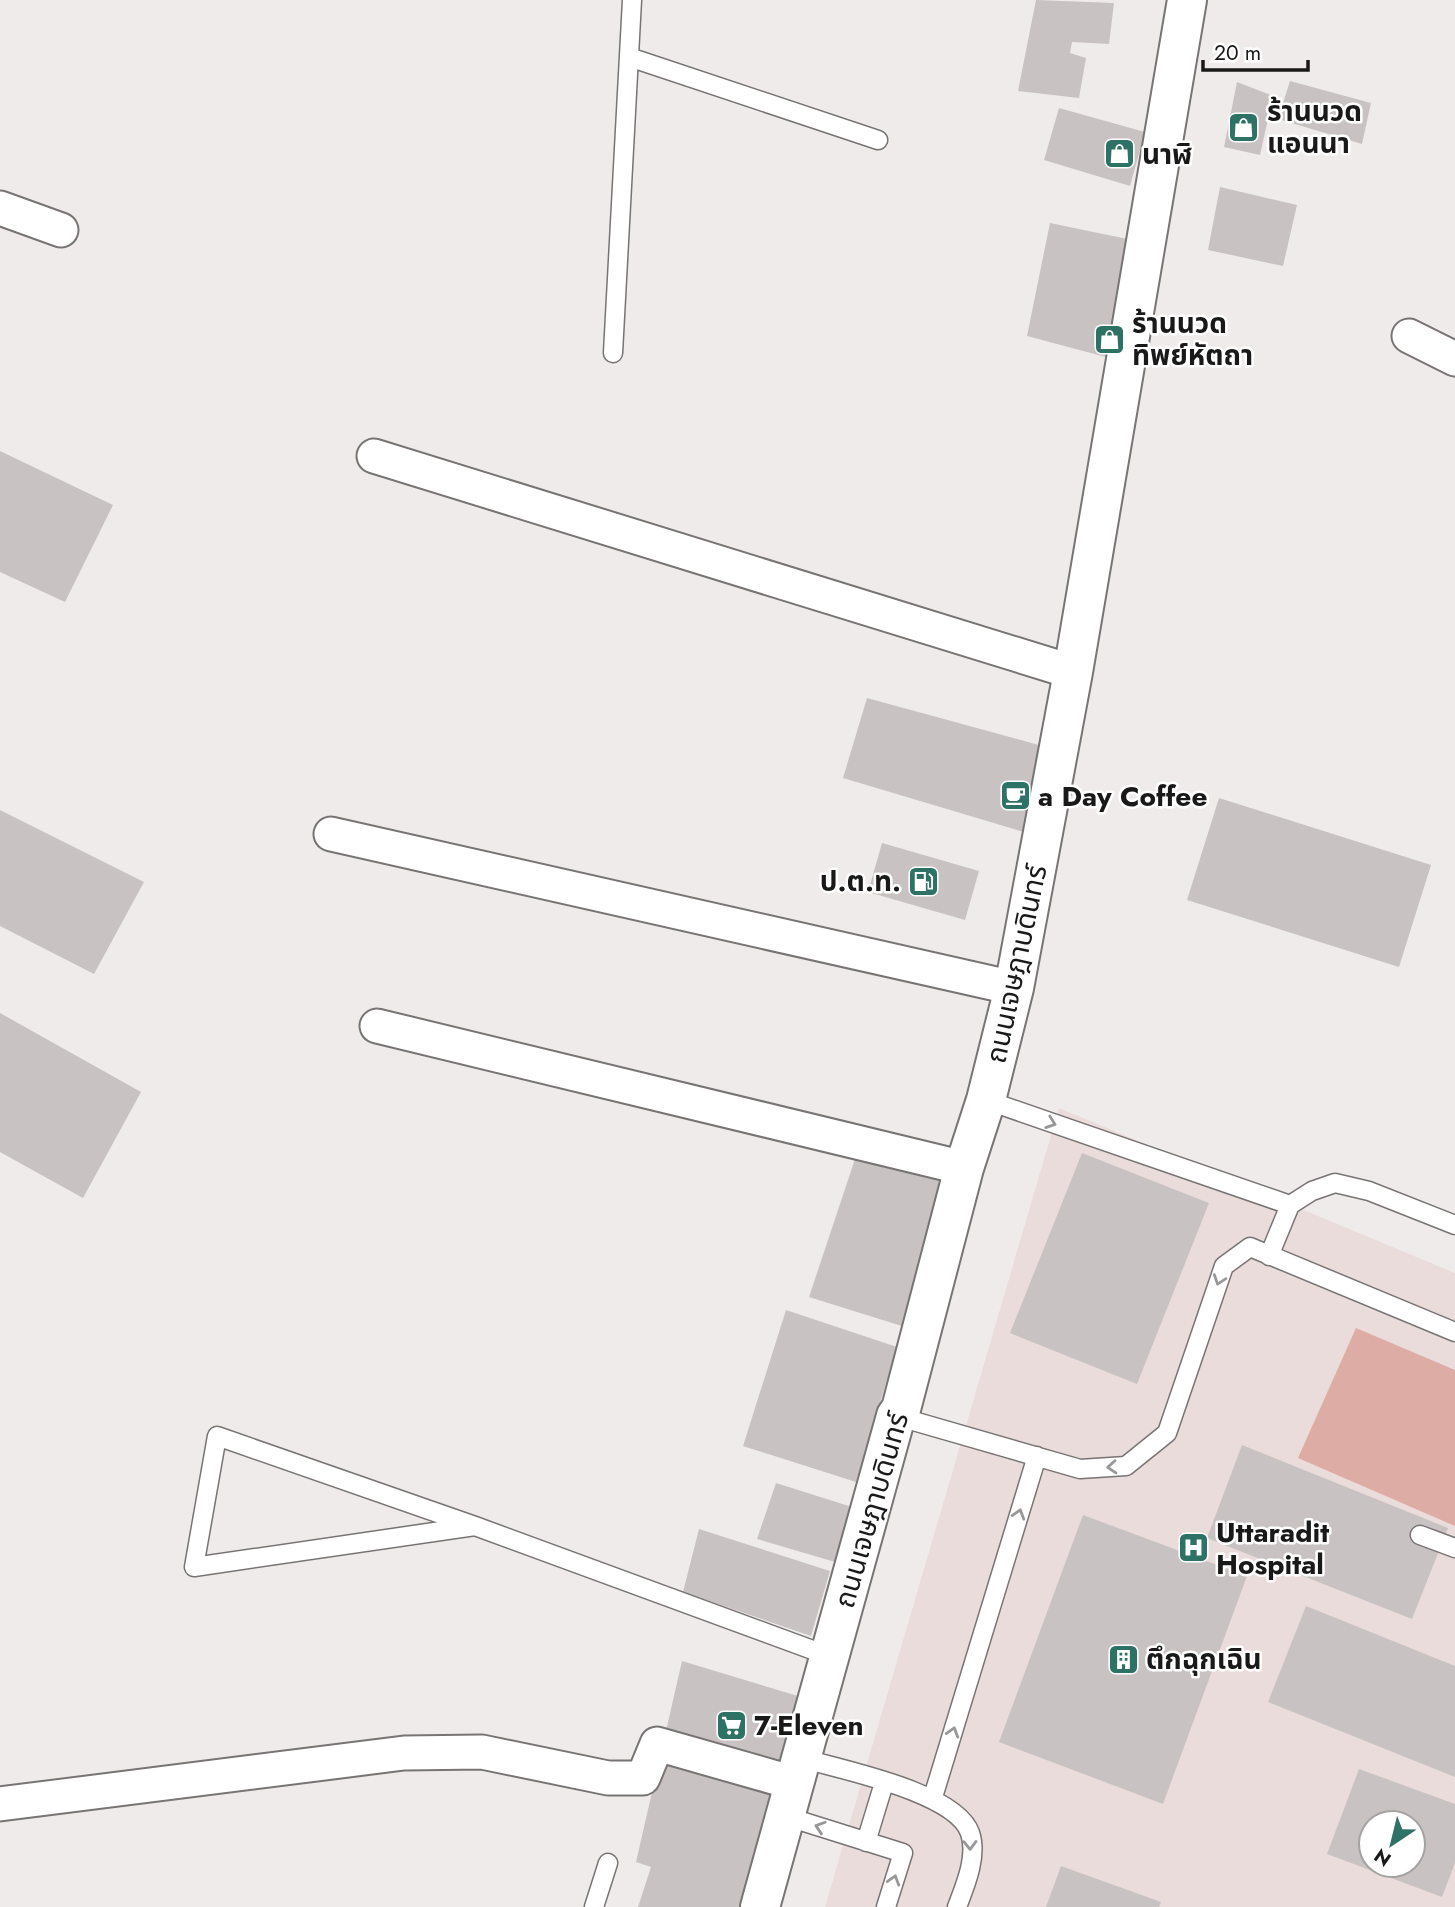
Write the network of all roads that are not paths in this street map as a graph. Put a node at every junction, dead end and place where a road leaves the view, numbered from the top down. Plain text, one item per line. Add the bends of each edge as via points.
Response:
1 (632, 0) edge
2 (1187, 0) edge
3 (629, 57) junction
4 (878, 140) dead end
5 (0, 208) edge
6 (61, 230) dead end
7 (1409, 335) dead end
8 (613, 353) dead end
9 (1455, 359) edge
10 (374, 456) dead end
11 (1073, 673) junction
12 (331, 834) dead end
13 (1014, 988) junction
14 (377, 1026) dead end
15 (986, 1100) junction
16 (964, 1168) junction
17 (1290, 1205) junction
18 (1455, 1225) edge
19 (1269, 1256) junction
20 (1455, 1332) edge
21 (896, 1416) junction
22 (1037, 1456) junction
23 (475, 1525) junction
24 (1420, 1535) dead end
25 (1455, 1548) edge
26 (829, 1656) junction
27 (884, 1783) junction
28 (794, 1786) junction
29 (933, 1797) junction
30 (0, 1804) edge
31 (866, 1842) junction
32 (608, 1863) dead end
33 (594, 1907) edge
34 (760, 1907) edge
35 (886, 1907) edge
36 (957, 1907) edge

1 - 3 lane
2 - 11 street, ถนนเจษฎาบดินทร์
3 - 4 lane
3 - 8 lane
5 - 6 street
7 - 9 street
10 - 11 street
11 - 13 street, ถนนเจษฎาบดินทร์
12 - 13 street
13 - 15 street, ถนนเจษฎาบดินทร์
14 - 16 street
15 - 16 street, ถนนเจษฎาบดินทร์
15 -> 17 lane
16 - 21 street, ถนนเจษฎาบดินทร์
17 - 18 lane via 1335,1183 1369,1191
17 - 19 lane
19 - 20 lane
19 -> 22 lane via 1250,1247 1224,1266 1167,1433 1126,1466 1080,1469
21 - 22 lane
21 - 26 street, ถนนเจษฎาบดินทร์
29 -> 22 lane
23 - 23 lane via 217,1436 194,1567 435,1532
23 - 26 lane
24 - 25 lane
26 - 28 street, ถนนเจษฎาบดินทร์
27 - 28 lane
27 - 29 lane
27 - 31 lane
28 - 30 street via 657,1745 643,1778 608,1778 482,1752 404,1752
31 -> 28 lane
28 - 34 street, ถนนเจษฎาบดินทร์
29 -> 36 lane via 958,1812 971,1834 970,1872
35 -> 31 lane via 903,1853
32 - 33 lane

